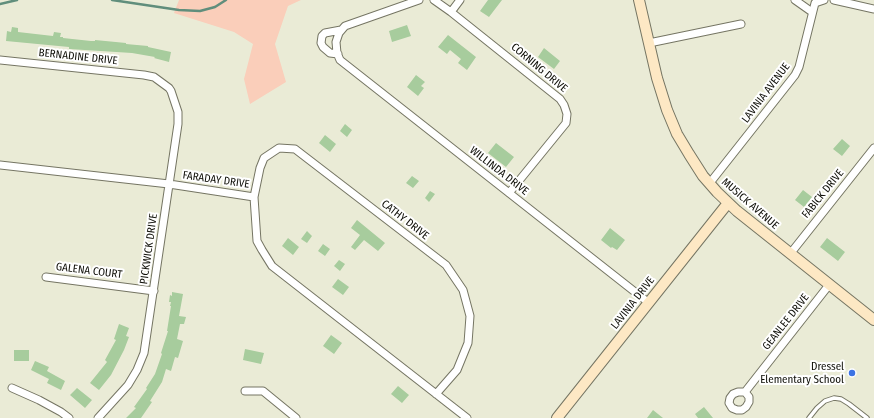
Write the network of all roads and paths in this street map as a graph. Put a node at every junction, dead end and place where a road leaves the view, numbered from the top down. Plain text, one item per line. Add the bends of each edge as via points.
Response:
1 (419, 0) edge
2 (434, 0) edge
3 (460, 0) edge
4 (639, 0) edge
5 (795, 0) edge
6 (834, 0) edge
7 (821, 1) edge
8 (874, 9) edge
9 (451, 12) junction
10 (812, 12) junction
11 (741, 24) dead end
12 (341, 30) junction
13 (648, 43) junction
14 (338, 54) junction
15 (0, 60) edge
16 (154, 77) joint
17 (874, 148) edge
18 (0, 165) edge
19 (169, 184) junction
20 (709, 184) junction
21 (509, 192) junction
22 (254, 197) junction
23 (728, 203) junction
24 (790, 254) junction
25 (46, 277) dead end
26 (829, 285) junction
27 (154, 291) junction
28 (649, 303) junction
29 (874, 319) edge
30 (12, 388) dead end
31 (245, 391) dead end
32 (746, 392) dead end
33 (436, 394) junction
34 (69, 418) edge
35 (98, 418) edge
36 (296, 418) edge
37 (467, 418) edge
38 (557, 418) edge
39 (809, 418) edge
40 (867, 418) edge

1 - 12 street via 345,26
2 - 9 street, CORNING DRIVE
3 - 9 street
4 - 13 street, MUSICK AVENUE
5 - 10 street
6 - 8 street
7 - 10 street, LAVINIA AVENUE
9 - 21 street, CORNING DRIVE via 560,99 567,114 566,123
10 - 20 street, LAVINIA AVENUE via 795,75
11 - 13 street
12 - 14 street via 336,42
12 - 14 street, WILLINDA DRIVE via 325,33 321,43 330,53
13 - 20 street, MUSICK AVENUE via 661,93 677,134
14 - 21 street, WILLINDA DRIVE via 340,60
15 - 16 street, BERNADINE DRIVE
16 - 19 street, PICKWICK DRIVE via 169,88 178,112
17 - 24 street, FABICK DRIVE
18 - 19 street, FARADAY DRIVE
19 - 22 street, FARADAY DRIVE
19 - 27 street, PICKWICK DRIVE
20 - 23 street, MUSICK AVENUE
21 - 28 street, WILLINDA DRIVE
22 - 33 street, FARADAY DRIVE via 257,241 272,266
22 - 33 street, CATHY DRIVE via 264,158 279,148 295,149 446,265 463,290 470,316 468,343 457,370
23 - 24 street, MUSICK AVENUE
23 - 28 street, LAVINIA DRIVE
24 - 26 street, MUSICK AVENUE
25 - 27 street, GALENA COURT
26 - 29 street, MUSICK AVENUE
26 - 32 street, GEANLEE DRIVE
27 - 35 street, PICKWICK DRIVE via 144,353 137,370 128,385
28 - 38 street, LAVINIA DRIVE
30 - 34 street via 40,400
31 - 36 street via 263,391
33 - 37 street, FARADAY DRIVE
39 - 40 lane via 825,401 834,398 841,399

